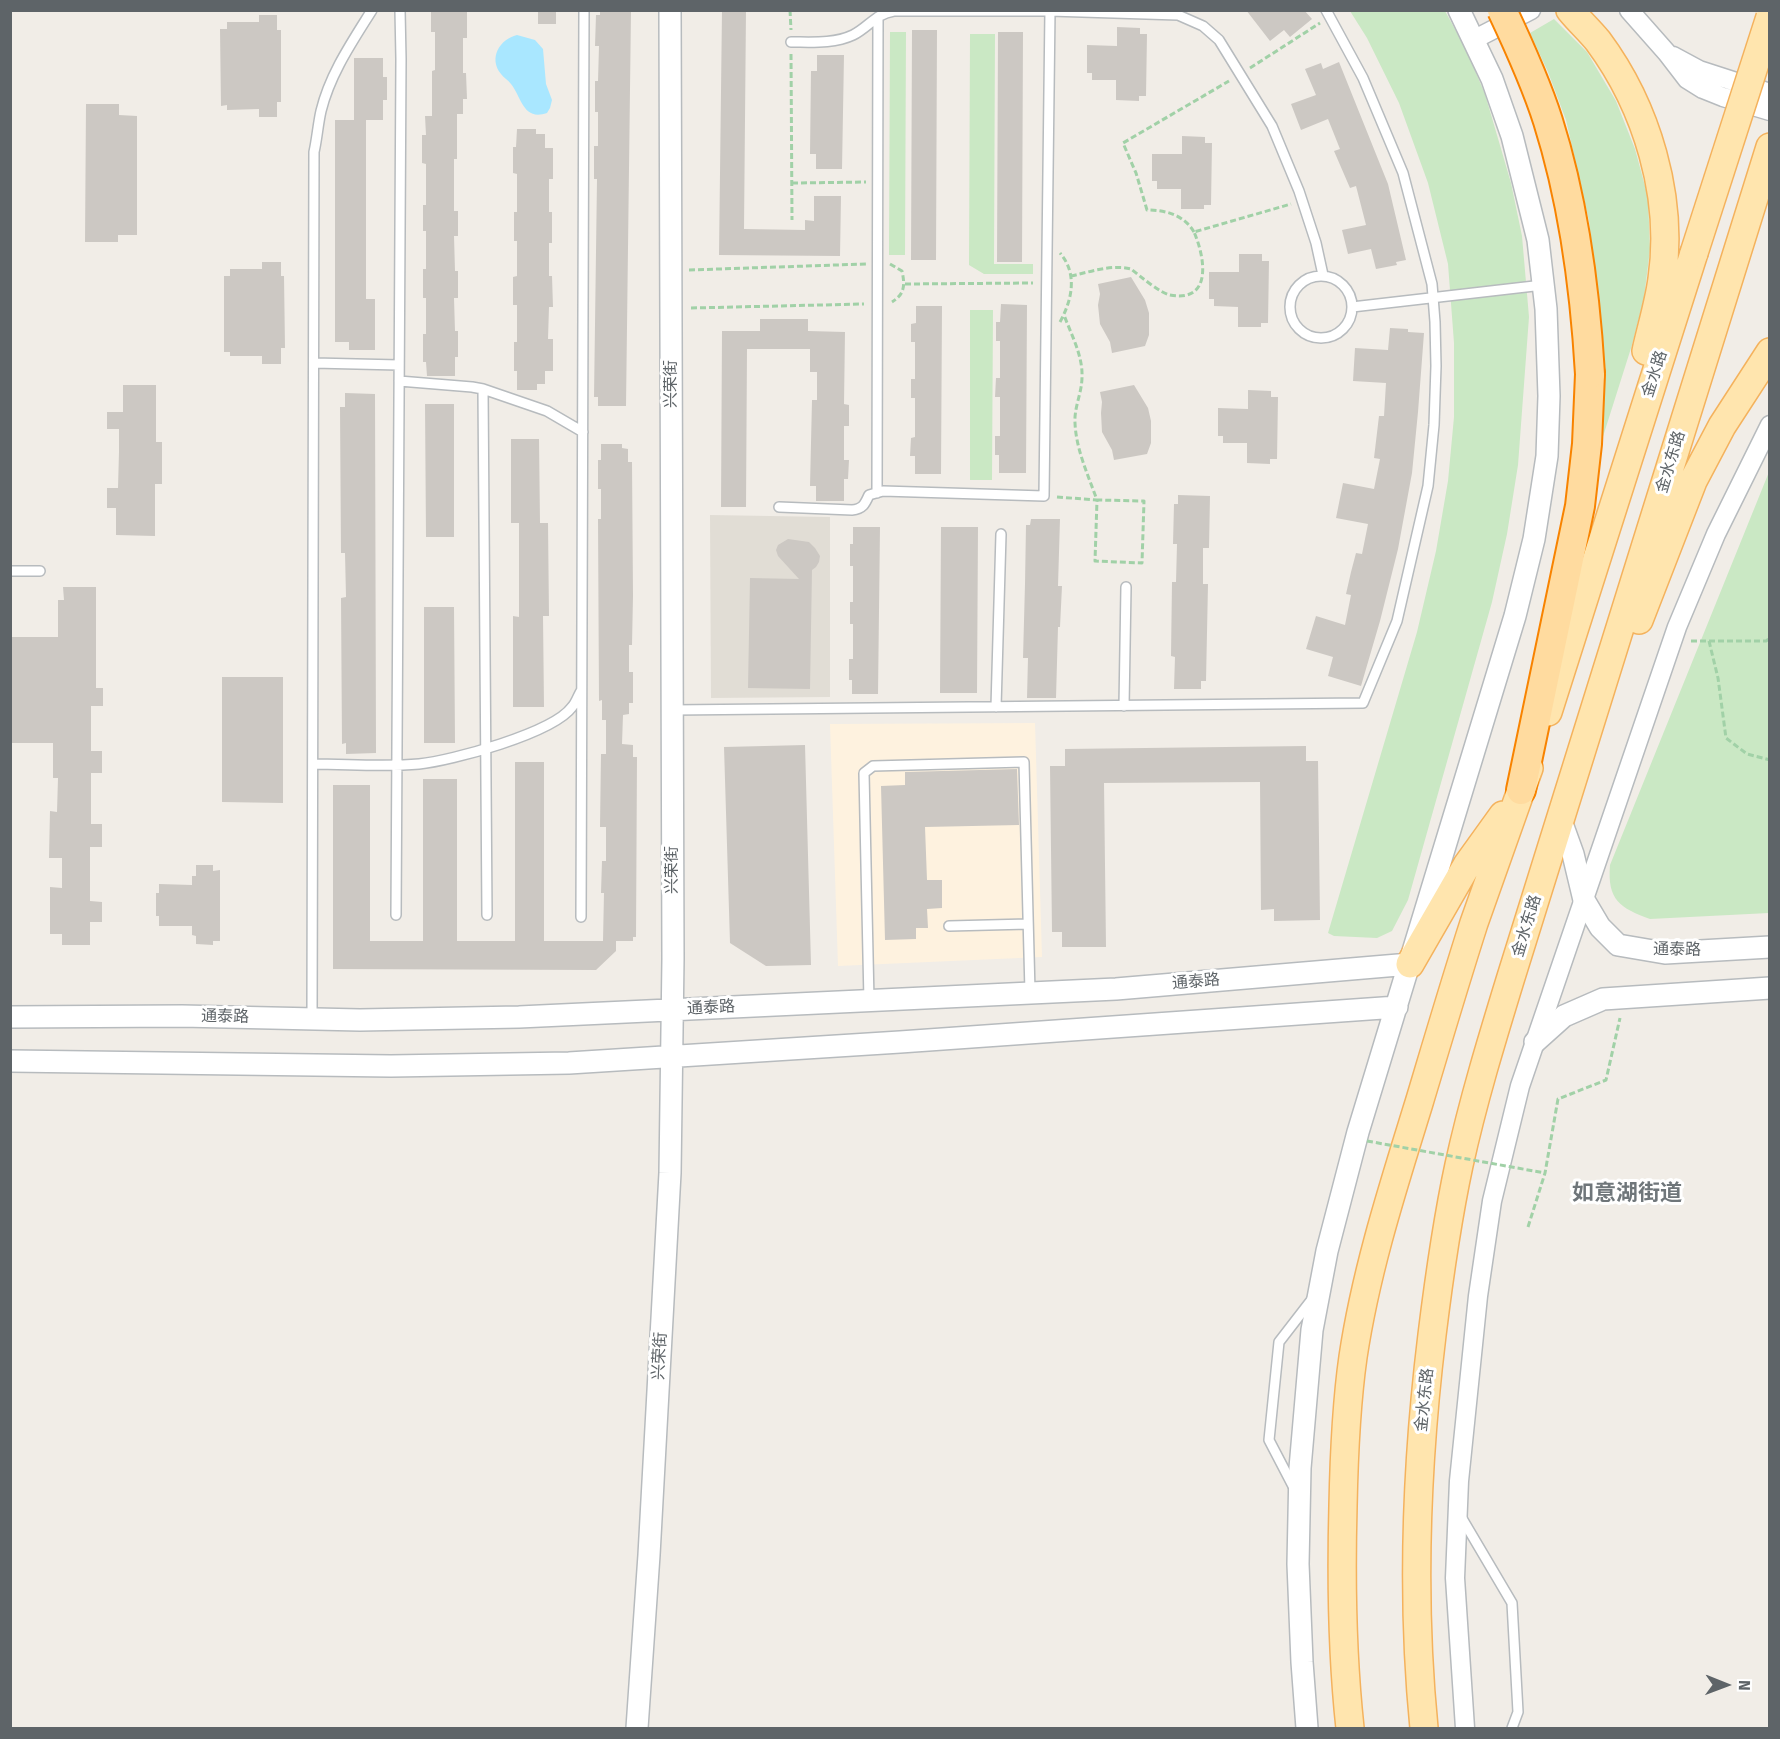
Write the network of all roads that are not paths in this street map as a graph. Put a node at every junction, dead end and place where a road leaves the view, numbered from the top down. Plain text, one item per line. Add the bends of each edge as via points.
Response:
1 (372, 10) edge
2 (400, 10) edge
3 (584, 10) edge
4 (670, 10) edge
5 (1459, 10) edge
6 (1502, 10) edge
7 (1531, 10) edge
8 (1570, 10) edge
9 (1629, 10) edge
10 (1050, 11) edge
11 (1327, 14) edge
12 (878, 17) junction
13 (1770, 17) edge
14 (1473, 40) junction
15 (791, 42) road end
16 (1667, 53) junction
17 (1770, 93) edge
18 (1770, 111) edge
19 (1770, 147) edge
20 (1323, 275) junction
21 (1543, 285) junction
22 (1433, 297) junction
23 (1352, 307) junction
24 (1770, 352) edge
25 (314, 363) junction
26 (399, 365) junction
27 (399, 381) junction
28 (483, 389) junction
29 (1770, 425) edge
30 (583, 432) junction
31 (876, 493) junction
32 (1617, 495) junction
33 (779, 507) dead end
34 (1000, 534) dead end
35 (10, 571) edge
36 (40, 571) dead end
37 (1126, 587) dead end
38 (582, 689) junction
39 (1124, 706) junction
40 (996, 707) junction
41 (673, 710) junction
42 (486, 748) junction
43 (313, 764) junction
44 (397, 765) junction
45 (1521, 790) junction
46 (1560, 819) junction
47 (1584, 900) junction
48 (396, 915) dead end
49 (487, 915) dead end
50 (581, 917) dead end
51 (1028, 924) junction
52 (950, 926) dead end
53 (1770, 946) edge
54 (1410, 964) junction
55 (1770, 988) edge
56 (1030, 993) junction
57 (869, 1001) junction
58 (1397, 1007) junction
59 (672, 1010) junction
60 (10, 1017) edge
61 (312, 1019) junction
62 (1535, 1042) junction
63 (672, 1056) junction
64 (10, 1061) edge
65 (1320, 1289) junction
66 (1299, 1499) junction
67 (1458, 1512) junction
68 (637, 1728) edge
69 (1307, 1728) edge
70 (1350, 1728) edge
71 (1424, 1728) edge
72 (1465, 1728) edge
73 (1512, 1728) edge

1 - 25 lane via 331,82 321,110 314,152
2 - 26 lane
3 - 30 lane
4 - 41 street, 兴荣街
5 - 14 street
6 - 45 highway, bridge via 1548,119 1562,171 1582,278 1590,374 1580,506
7 - 14 street
8 - 32 main road via 1598,41 1632,97 1657,167 1662,211 1662,280
9 - 16 street
10 - 12 lane via 894,11
10 - 20 lane via 1178,15 1203,26 1219,40 1272,126 1302,201
10 - 31 lane via 1044,496
11 - 22 lane via 1363,78 1403,173
12 - 15 lane via 845,37 826,42
12 - 31 lane
13 - 32 main road, 金水路, bridge
14 - 21 street via 1492,79 1515,146 1539,240
16 - 17 street via 1699,70
16 - 18 street via 1687,79 1723,97
19 - 46 main road, 金水东路
20 - 23 lane via 1345,286
20 - 23 lane via 1305,280 1293,293 1290,311 1298,328 1313,338 1331,337 1350,320
21 - 22 lane
21 - 54 street via 1549,396 1547,456 1534,538 1515,616
22 - 23 lane
22 - 39 lane via 1436,366 1428,486 1397,621 1363,704
24 - 46 main road via 1722,426 1693,481
25 - 26 lane
25 - 43 lane
26 - 27 lane
27 - 28 lane
27 - 44 lane
28 - 30 lane via 547,411
28 - 42 lane
29 - 47 street via 1716,534 1672,642
30 - 38 lane
31 - 33 lane via 869,495 860,509
32 - 45 main road
34 - 40 lane
35 - 36 lane
37 - 39 lane
38 - 42 lane via 572,708 555,721 525,736
38 - 50 lane
39 - 40 lane
40 - 41 lane
41 - 59 street, 兴荣街
42 - 44 lane via 445,761
42 - 49 lane
43 - 44 lane
43 - 61 lane
44 - 48 lane
45 - 54 main road via 1467,865
45 - 70 main road via 1474,923 1386,1210 1359,1325 1345,1452 1342,1568
46 - 47 street, 通泰路
46 - 71 main road, 金水东路 via 1480,1081 1444,1248 1426,1386 1417,1504 1416,1618
47 - 53 street, 通泰路 via 1599,927 1618,945 1665,953
47 - 62 street
51 - 52 lane
51 - 56 lane
51 - 57 lane via 1024,762 873,766 864,773
54 - 56 street, 通泰路
54 - 58 street
55 - 62 street via 1603,999 1564,1016
56 - 57 street, 通泰路
57 - 59 street, 通泰路
58 - 63 street
58 - 65 street via 1358,1132
59 - 61 street, 通泰路
59 - 63 street, 兴荣街
60 - 61 street, 通泰路
62 - 67 street via 1492,1201 1478,1296
63 - 64 street via 569,1063 391,1066
63 - 68 street, 兴荣街 via 670,1185
65 - 66 street via 1312,1330
65 - 66 lane via 1279,1342 1269,1440
66 - 69 street via 1298,1564
67 - 72 street via 1455,1578
67 - 73 lane via 1512,1603 1518,1712

